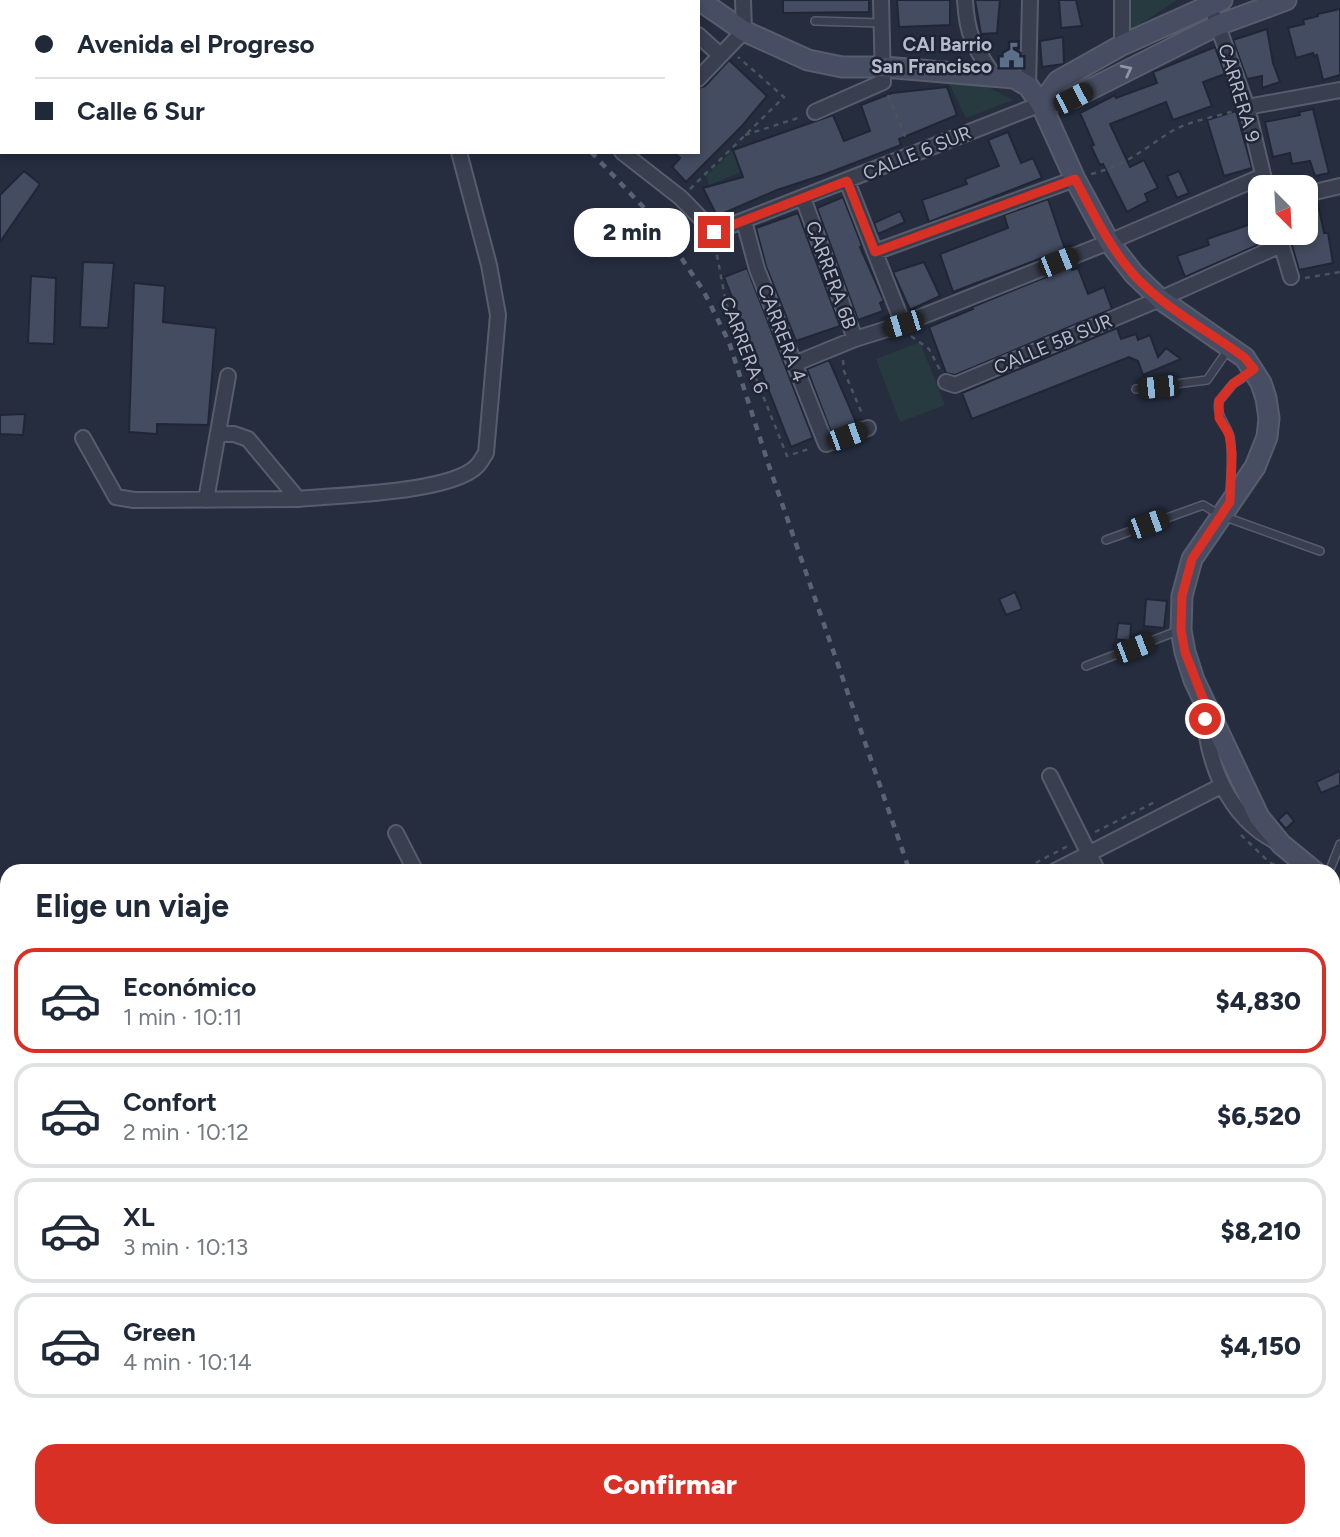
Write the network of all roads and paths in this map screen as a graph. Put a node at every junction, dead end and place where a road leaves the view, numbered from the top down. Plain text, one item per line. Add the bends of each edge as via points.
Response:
1 (743, 0) edge
2 (881, 0) edge
3 (965, 0) edge
4 (1030, 0) edge
5 (1122, 0) edge
6 (1286, 0) edge
7 (700, 1) edge
8 (1213, 1) edge
9 (815, 21) dead end
10 (882, 23) junction
11 (1218, 24) junction
12 (744, 31) junction
13 (700, 36) edge
14 (1122, 45) junction
15 (724, 51) junction
16 (884, 75) junction
17 (993, 76) junction
18 (700, 77) edge
19 (1028, 86) junction
20 (1340, 90) edge
21 (1041, 104) junction
22 (1247, 107) junction
23 (815, 112) joint
24 (743, 136) junction
25 (460, 154) edge
26 (628, 154) edge
27 (913, 155) junction
28 (1263, 175) edge
29 (1075, 179) junction
30 (847, 181) junction
31 (1340, 186) edge
32 (1248, 187) edge
33 (1318, 191) edge
34 (681, 198) junction
35 (803, 198) junction
36 (744, 221) junction
37 (714, 232) junction
38 (1109, 242) junction
39 (1267, 245) edge
40 (1281, 245) edge
41 (875, 252) junction
42 (1340, 272) edge
43 (1291, 277) joint
44 (1160, 299) junction
45 (903, 324) junction
46 (855, 339) junction
47 (1230, 347) junction
48 (794, 364) junction
49 (1254, 369) junction
50 (228, 376) dead end
51 (946, 382) joint
52 (1136, 389) dead end
53 (868, 428) joint
54 (218, 435) junction
55 (83, 438) dead end
56 (825, 444) junction
57 (298, 499) junction
58 (206, 500) junction
59 (1225, 508) junction
60 (1106, 540) dead end
61 (1320, 551) dead end
62 (1181, 630) junction
63 (1086, 666) dead end
64 (1204, 701) junction
65 (1050, 776) dead end
66 (1221, 786) junction
67 (1156, 802) dead end
68 (1239, 832) dead end
69 (396, 833) dead end
70 (1081, 839) junction
71 (1281, 844) junction
72 (1340, 844) edge
73 (1089, 854) junction
74 (412, 864) edge
75 (1033, 864) edge
76 (1069, 864) edge
77 (1094, 864) edge
78 (1273, 864) edge
79 (1305, 864) edge
80 (1332, 864) edge

1 - 12 street
2 - 10 street
3 - 17 street via 966,24 974,47
4 - 19 street
5 - 14 street
6 - 11 main road, CALLE 6 SUR
7 - 12 main road
8 - 11 street, CARRERA 9
8 - 14 main road, CALLE 6 SUR
9 - 10 lane
10 - 16 street
21 -> 11 main road, CALLE 6 SUR via 1073,98
11 - 22 street, CARRERA 9
12 - 15 street
12 - 16 main road via 808,60
13 - 15 street
14 - 21 main road, CALLE 6 SUR via 1058,81
15 - 18 street
15 - 24 path via 784,96
16 - 17 main road
16 - 23 street
16 - 27 path
17 - 19 main road via 1014,78
19 - 21 main road
20 - 22 street
21 - 27 street, CALLE 6 SUR
21 - 29 main road
22 - 28 street, CARRERA 9
22 - 29 path via 1174,130 1114,168
23 - 24 path
24 - 34 path
25 - 57 street via 498,315 486,453 476,467 456,478 410,488
26 - 34 street
27 - 30 street, CALLE 6 SUR
29 - 38 main road
29 - 41 street
30 - 35 street, CALLE 6 SUR
30 - 41 street
31 - 33 street
32 - 38 street
34 - 37 street
35 - 36 street, CALLE 6 SUR
35 - 46 street, CARRERA 6B
36 - 37 street, CALLE 6 SUR
36 - 48 street, CARRERA 4 via 757,269
37 - 56 path, CARRERA 6 via 726,303 787,456
38 - 44 main road
38 - 45 street
39 - 44 street, CALLE 5B SUR
40 - 43 street
41 - 45 street
42 - 43 path
44 - 47 main road
44 - 51 street, CALLE 5B SUR via 955,385
45 - 46 street
45 - 51 path via 929,349
46 - 48 street
46 - 53 path, CARRERA 6B via 843,364
47 - 49 main road
47 - 52 lane via 1207,380
48 - 56 street, CARRERA 4
49 - 59 main road via 1266,398 1267,437 1255,467
49 - 59 lane via 1219,401 1219,418 1229,434 1232,453
50 - 54 street
53 - 56 street
54 - 57 street via 248,439
54 - 58 street
55 - 58 street via 116,496
57 - 58 street
59 - 60 lane via 1203,505
59 - 61 lane
59 - 62 main road via 1192,559 1182,596
62 - 63 lane
62 - 64 main road
64 - 66 street via 1205,737
64 - 71 main road via 1259,817
65 - 70 street
66 - 71 street via 1259,833
66 - 73 street
67 - 70 path
68 - 78 path
69 - 74 street
70 - 73 street
70 - 75 path
71 - 79 main road
72 - 80 lane
73 - 76 street
73 - 77 street

